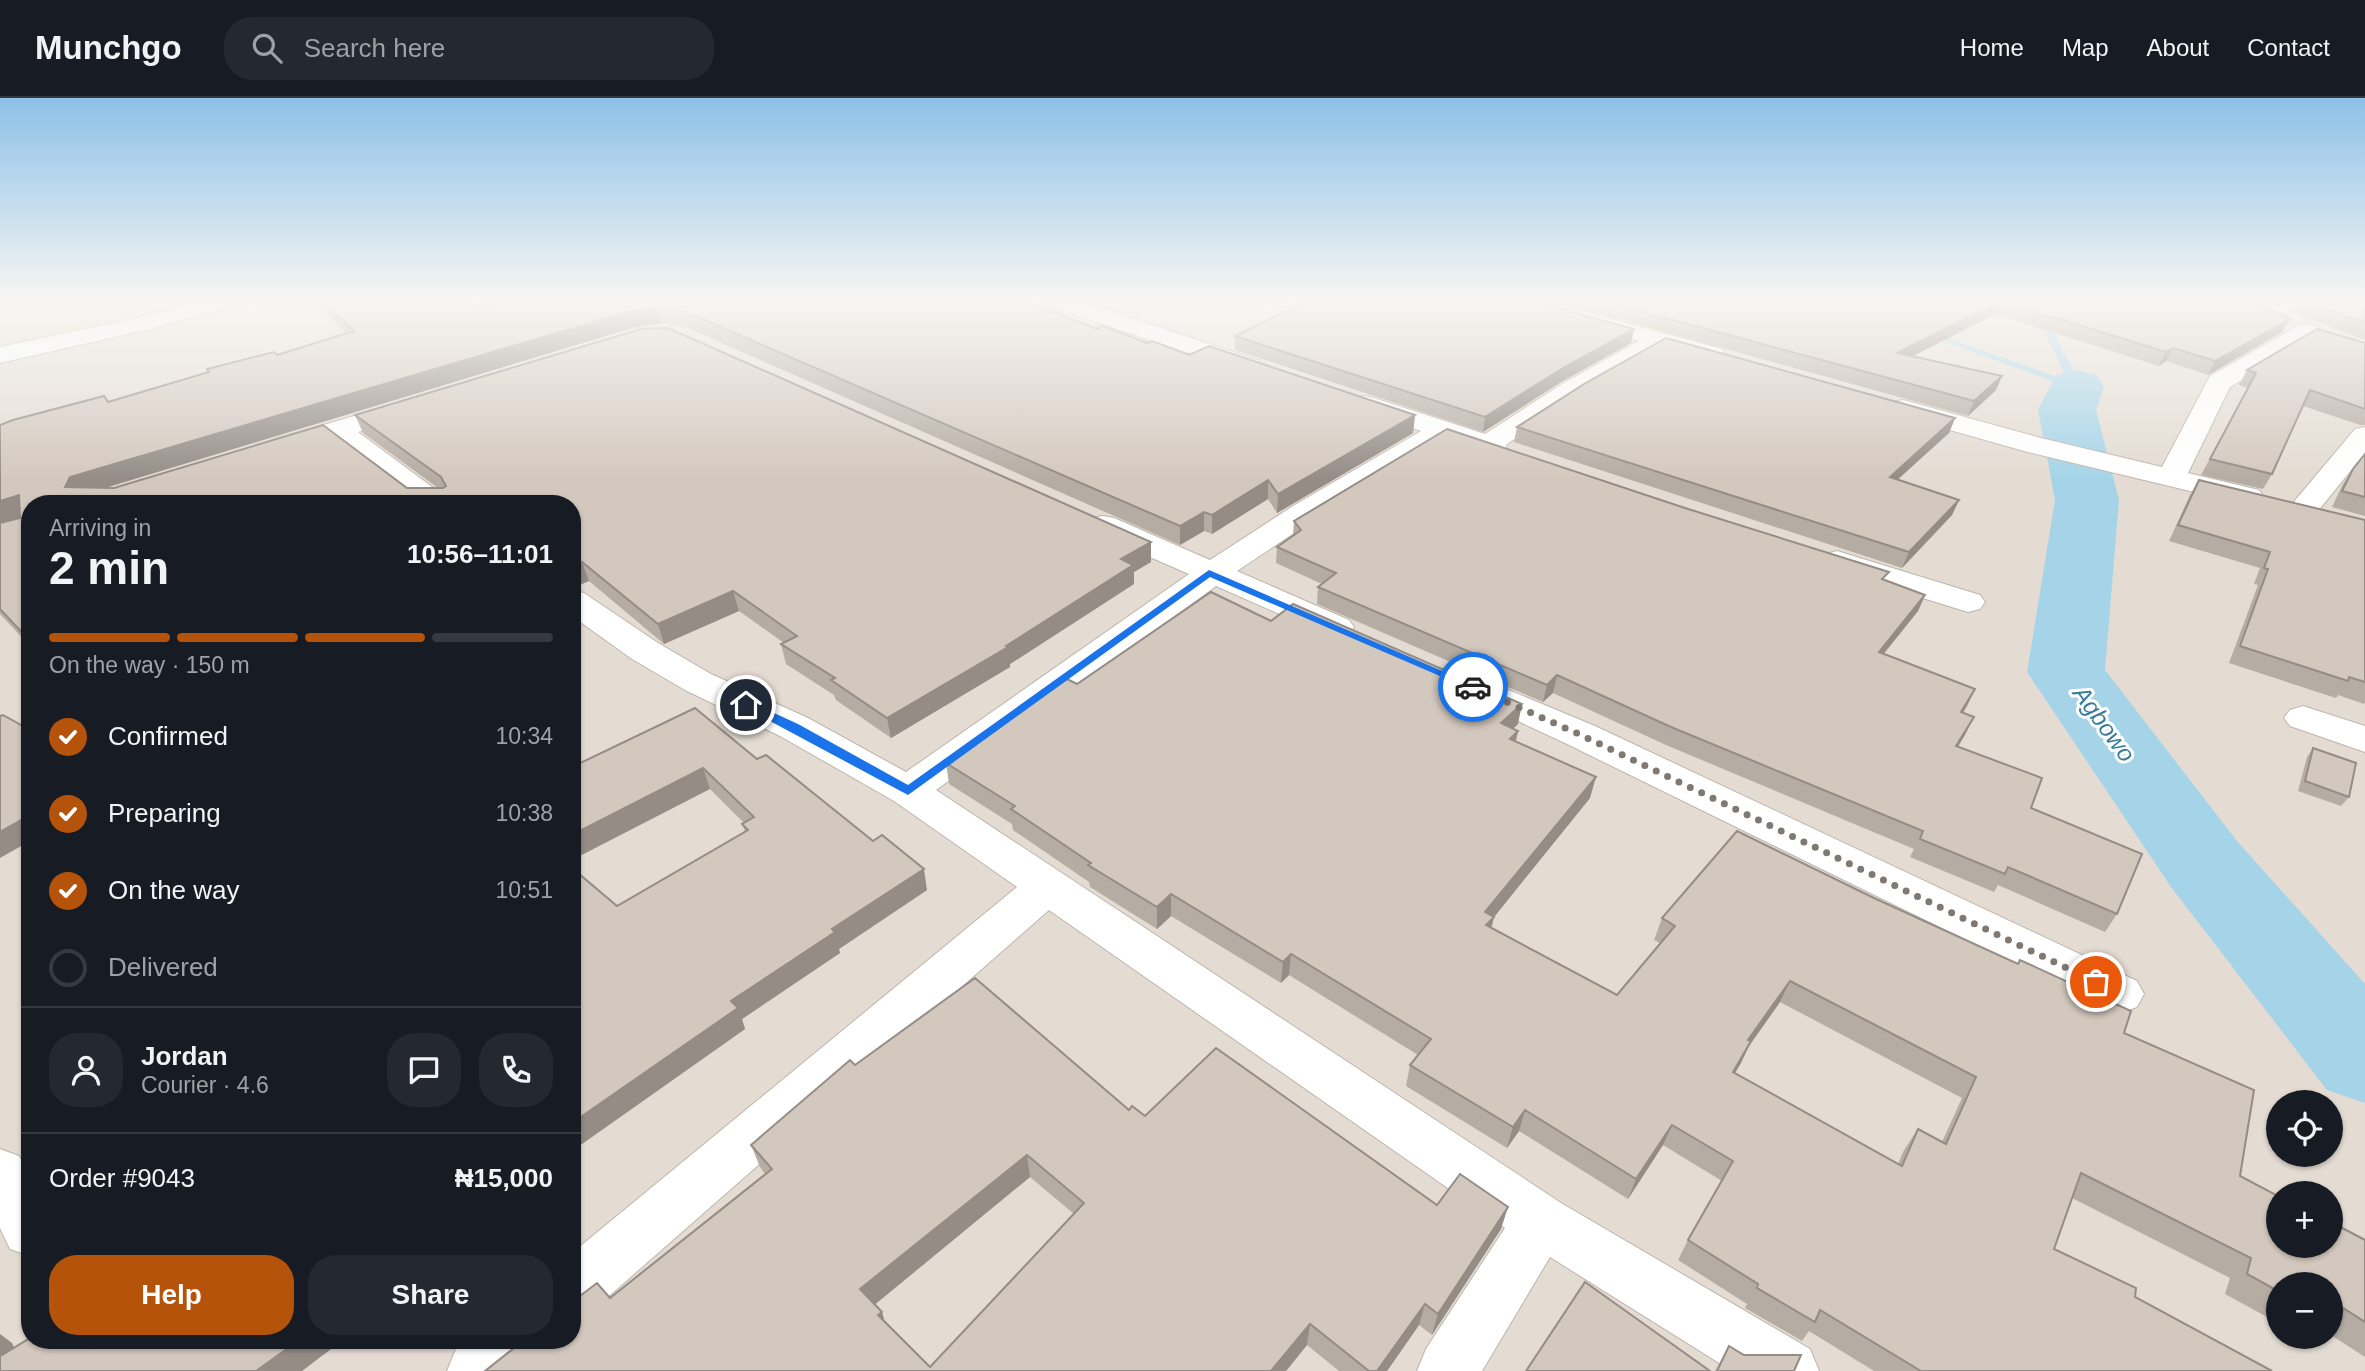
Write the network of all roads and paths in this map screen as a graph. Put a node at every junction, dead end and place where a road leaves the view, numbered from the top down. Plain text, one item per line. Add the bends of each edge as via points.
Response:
1 (1238, 361) edge
2 (1622, 361) edge
3 (2254, 361) edge
4 (1272, 373) edge
5 (1338, 395) edge
6 (1874, 400) edge
7 (430, 402) edge
8 (337, 430) junction
9 (1443, 430) junction
10 (2365, 435) edge
11 (258, 452) edge
12 (2171, 477) junction
13 (424, 495) edge
14 (1074, 512) edge
15 (1810, 552) edge
16 (1209, 573) junction
17 (1968, 602) dead end
18 (581, 606) edge
19 (1367, 640) edge
20 (1442, 672) edge
21 (2303, 719) dead end
22 (2365, 740) edge
23 (908, 791) junction
24 (1048, 885) junction
25 (2120, 994) dead end
26 (0, 1173) edge
27 (21, 1213) edge
28 (1541, 1221) junction
29 (581, 1282) edge
30 (504, 1349) edge
31 (478, 1371) edge
32 (1448, 1371) edge
33 (1788, 1371) edge

1 - 4 street
2 - 9 street via 1571,390 1501,449
3 - 12 street via 2219,382
5 - 9 street
6 - 12 street
7 - 8 street
8 - 11 street
8 - 13 street
9 - 16 street via 1366,472
10 - 12 street via 2315,514
14 - 16 street
15 - 17 street
16 - 19 street
16 - 23 street
18 - 23 street via 698,682 794,727
20 - 25 street
21 - 22 street
23 - 24 street
24 - 28 street
24 - 29 street
26 - 27 street
28 - 32 street
28 - 33 street
30 - 31 street

